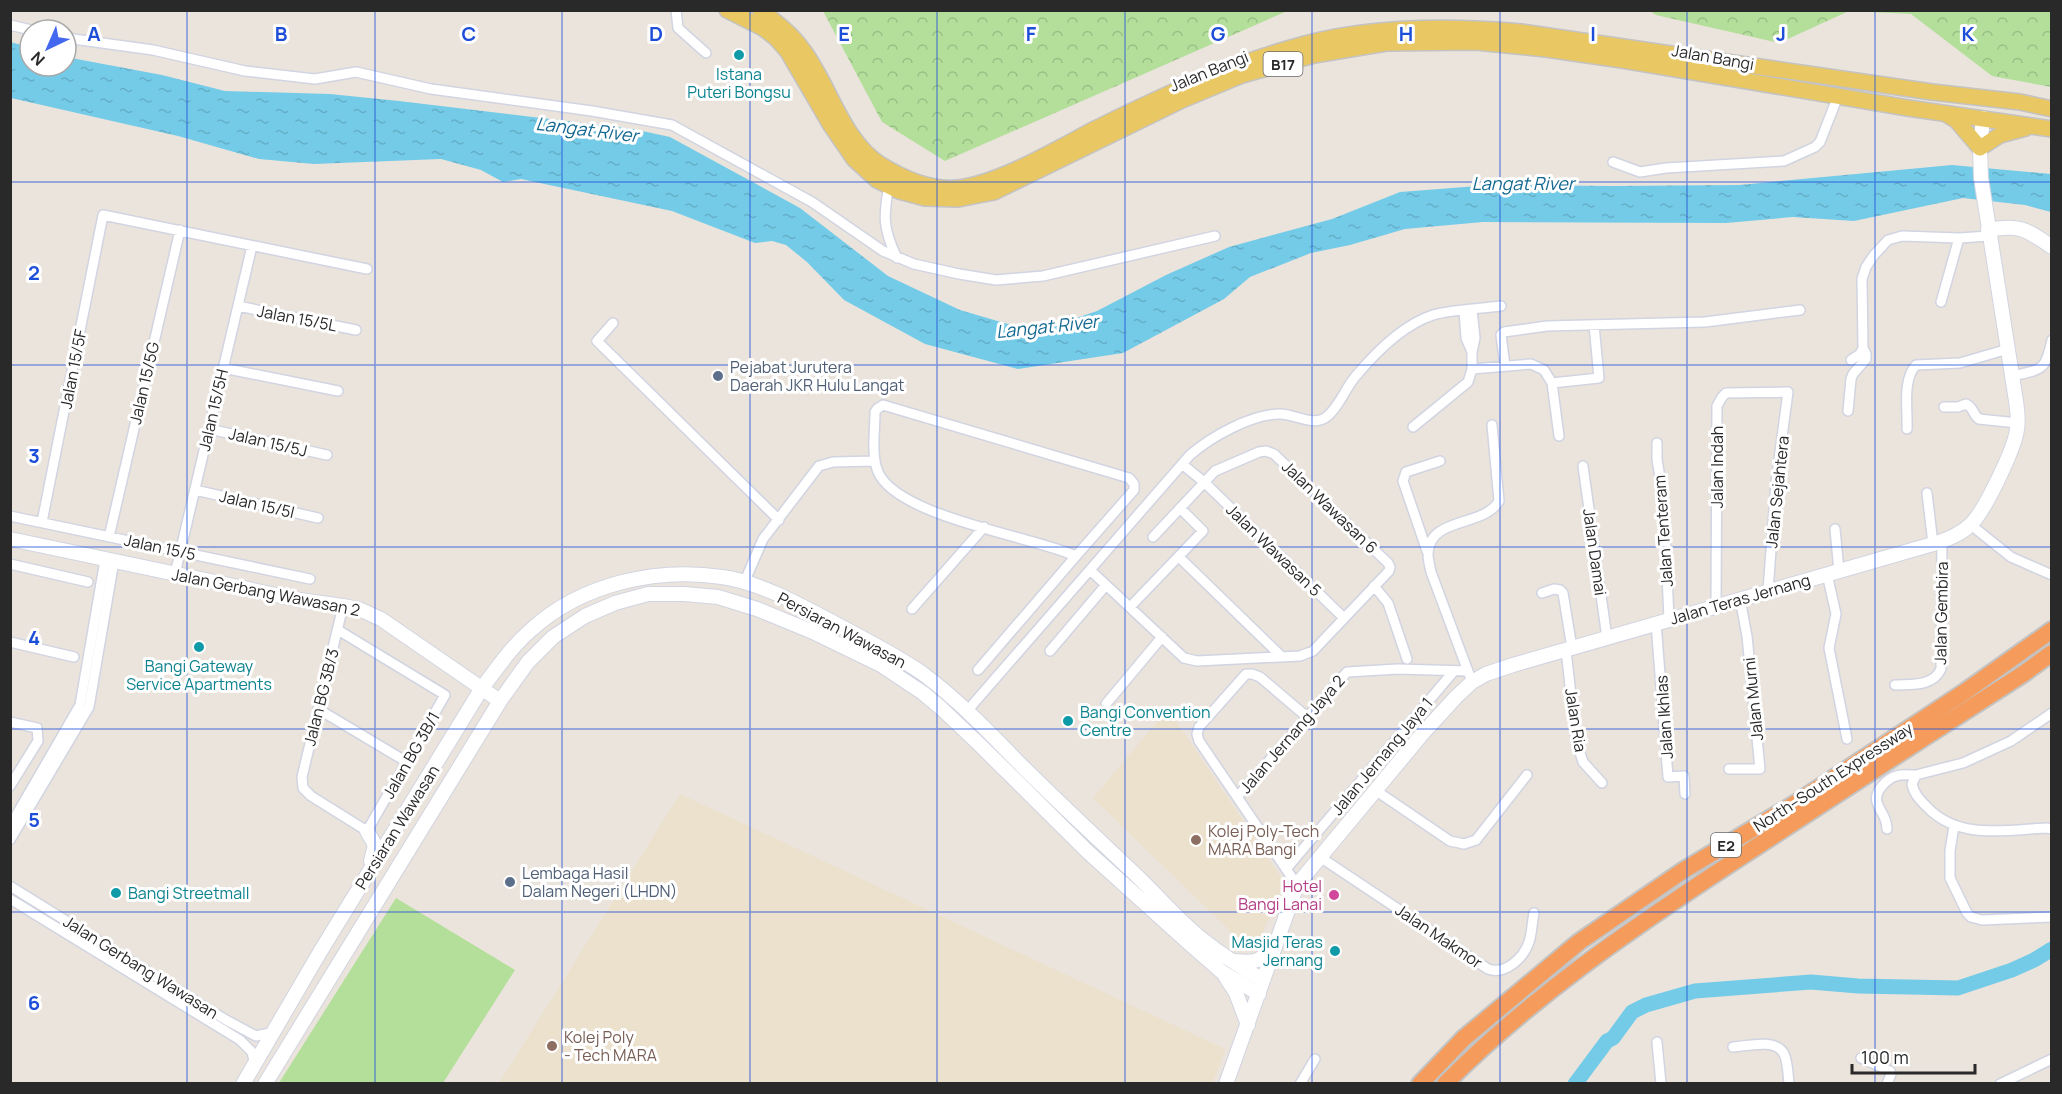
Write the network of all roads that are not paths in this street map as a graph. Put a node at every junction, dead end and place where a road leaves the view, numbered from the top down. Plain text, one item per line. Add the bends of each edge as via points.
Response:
1 (676, 10) edge
2 (727, 10) edge
3 (760, 10) edge
4 (78, 40) edge
5 (706, 54) dead end
6 (1960, 94) junction
7 (1838, 96) junction
8 (2020, 102) junction
9 (2052, 109) edge
10 (1945, 113) junction
11 (1983, 118) junction
12 (2035, 126) junction
13 (2052, 129) edge
14 (1980, 152) junction
15 (1613, 162) dead end
16 (888, 185) junction
17 (180, 230) junction
18 (1988, 233) junction
19 (1215, 236) dead end
20 (1959, 238) junction
21 (252, 246) junction
22 (2052, 247) edge
23 (897, 258) junction
24 (367, 269) dead end
25 (1941, 302) dead end
26 (238, 306) junction
27 (1501, 306) dead end
28 (1468, 310) junction
29 (1800, 310) dead end
30 (613, 323) dead end
31 (1594, 325) junction
32 (356, 330) dead end
33 (2052, 340) edge
34 (1863, 348) junction
35 (2008, 349) junction
36 (1851, 360) dead end
37 (1505, 366) junction
38 (223, 368) junction
39 (1472, 369) junction
40 (2012, 376) junction
41 (1552, 383) junction
42 (338, 392) dead end
43 (1788, 392) joint
44 (1944, 407) dead end
45 (1848, 411) dead end
46 (2017, 423) junction
47 (1492, 425) dead end
48 (1413, 427) dead end
49 (209, 429) junction
50 (1907, 429) dead end
51 (1559, 436) dead end
52 (1657, 442) dead end
53 (327, 455) dead end
54 (874, 461) junction
55 (1440, 461) dead end
56 (1182, 464) junction
57 (1583, 466) dead end
58 (1204, 482) junction
59 (195, 490) junction
60 (1927, 493) dead end
61 (1180, 508) junction
62 (10, 516) edge
63 (318, 518) dead end
64 (779, 520) junction
65 (42, 522) junction
66 (1971, 525) junction
67 (984, 527) junction
68 (1835, 529) dead end
69 (109, 537) junction
70 (1093, 537) junction
71 (1153, 537) dead end
72 (10, 539) edge
73 (1937, 543) junction
74 (1107, 550) junction
75 (181, 552) junction
76 (1428, 554) junction
77 (1076, 556) junction
78 (1179, 557) junction
79 (110, 561) junction
80 (10, 564) edge
81 (1090, 570) junction
82 (1833, 573) junction
83 (175, 574) junction
84 (2052, 575) edge
85 (310, 579) dead end
86 (88, 582) dead end
87 (744, 583) junction
88 (1106, 585) junction
89 (1374, 586) junction
90 (1768, 591) junction
91 (1542, 593) dead end
92 (718, 597) junction
93 (1740, 599) junction
94 (343, 606) junction
95 (1716, 606) junction
96 (1130, 607) junction
97 (757, 609) junction
98 (912, 609) dead end
99 (1344, 618) junction
100 (1663, 622) junction
101 (338, 630) junction
102 (2052, 630) edge
103 (1162, 637) junction
104 (1607, 638) junction
105 (10, 642) edge
106 (1569, 649) junction
107 (1050, 651) dead end
108 (2052, 653) edge
109 (74, 657) dead end
110 (1282, 657) junction
111 (1407, 659) dead end
112 (495, 670) junction
113 (978, 670) dead end
114 (1454, 671) junction
115 (1470, 676) junction
116 (466, 677) junction
117 (1895, 685) dead end
118 (482, 688) junction
119 (500, 700) junction
120 (1106, 704) dead end
121 (471, 707) junction
122 (941, 708) junction
123 (318, 709) junction
124 (967, 711) junction
125 (2052, 713) edge
126 (1307, 717) junction
127 (10, 722) edge
128 (1847, 739) dead end
129 (980, 745) junction
130 (407, 762) junction
131 (1729, 769) dead end
132 (1929, 771) junction
133 (1916, 775) junction
134 (1527, 776) dead end
135 (1602, 783) dead end
136 (10, 786) edge
137 (1375, 790) junction
138 (1685, 794) dead end
139 (1916, 795) junction
140 (1237, 797) junction
141 (1077, 821) junction
142 (10, 826) edge
143 (1954, 826) junction
144 (1887, 829) dead end
145 (2052, 829) edge
146 (367, 831) junction
147 (10, 840) edge
148 (1088, 852) junction
149 (1320, 857) junction
150 (1118, 860) junction
151 (1286, 868) junction
152 (368, 875) junction
153 (1297, 885) junction
154 (10, 886) edge
155 (10, 899) edge
156 (1534, 913) dead end
157 (2052, 917) edge
158 (1280, 930) junction
159 (1226, 966) junction
160 (1263, 980) junction
161 (1258, 994) junction
162 (1248, 1025) junction
163 (275, 1031) junction
164 (1657, 1042) dead end
165 (1733, 1047) dead end
166 (1861, 1058) dead end
167 (1315, 1059) dead end
168 (2052, 1059) edge
169 (255, 1065) junction
170 (243, 1083) edge
171 (266, 1083) edge
172 (1227, 1083) edge
173 (1300, 1083) edge
174 (1419, 1083) edge
175 (1445, 1083) edge
176 (1661, 1083) edge
177 (1789, 1083) edge
178 (1887, 1083) edge
179 (2000, 1083) edge

1 - 5 street via 678,28
2 - 16 main road, Jalan Bangi / B17 via 776,38 854,159
3 - 6 main road, Jalan Bangi / B17 via 804,50 853,137 866,152 881,165 930,187 958,188 992,180 1176,89 1234,65 1307,43 1381,31 1473,28 1521,32
4 - 23 street via 315,79 356,72 431,89 672,125 812,202
6 - 8 main road, Jalan Bangi / B17
6 - 11 main road
7 - 10 main road, Jalan Bangi / B17
7 - 15 street via 1820,142 1784,161 1640,172
7 - 16 main road, Jalan Bangi / B17 via 1546,48 1476,42 1386,43 1314,55 1242,75 994,192 958,199 925,198
8 - 9 main road, Jalan Bangi / B17
8 - 11 main road
10 - 11 main road, Jalan Bangi / B17
10 - 14 main road via 1964,129
11 - 12 main road, Jalan Bangi / B17
11 - 14 main road
12 - 13 main road, Jalan Bangi / B17
12 - 14 main road via 2000,135
14 - 18 main road
16 - 23 street via 884,217
17 - 21 street
17 - 65 street, Jalan 15/5F via 103,215
17 - 69 street, Jalan 15/5G
18 - 20 street
18 - 22 main road via 2009,226 2019,228
18 - 35 main road
19 - 23 street via 1043,276 996,280
20 - 25 street
20 - 34 street via 1902,236 1888,240 1874,255 1862,279
21 - 24 street
21 - 26 street, Jalan 15/5H
26 - 32 street, Jalan 15/5L
26 - 38 street, Jalan 15/5H
27 - 28 street
28 - 39 street via 1466,338 1472,352
28 - 56 street via 1435,314 1407,327 1369,361 1324,418 1311,420 1282,414 1248,421 1206,441
29 - 31 street via 1705,322
30 - 64 street via 597,340 601,345
31 - 37 street via 1504,332 1501,335
31 - 41 street via 1599,378
33 - 40 street via 2041,369
34 - 36 street
34 - 45 street via 1866,359 1851,379
35 - 40 main road
35 - 50 street via 1960,363 1916,365 1908,380
37 - 39 street
37 - 41 street via 1538,366
38 - 42 street
38 - 49 street, Jalan 15/5H
39 - 48 street via 1468,382
40 - 46 main road
41 - 51 street
43 - 90 street, Jalan Sejahtera
43 - 95 street, Jalan Indah via 1726,393 1719,402
44 - 46 street via 1966,404 1979,419
46 - 66 main road via 2008,455
47 - 76 street via 1499,501 1489,513 1437,531
49 - 53 street, Jalan 15/5J
49 - 59 street, Jalan 15/5H
52 - 100 street, Jalan Tenteram via 1664,503
54 - 64 street via 819,466
54 - 67 street via 892,490 913,503
54 - 70 street via 875,412 883,405 1129,478 1134,490
55 - 76 street via 1406,472 1403,480
56 - 58 street, Jalan Wawasan 5
56 - 74 street
57 - 104 street, Jalan Damai
58 - 61 street
58 - 89 street, Jalan Wawasan 6 via 1215,471 1259,452 1274,454 1388,563 1390,567
58 - 99 street, Jalan Wawasan 5
59 - 63 street, Jalan 15/5I
59 - 75 street, Jalan 15/5H
60 - 73 street
61 - 71 street
61 - 78 street via 1203,531
62 - 65 street, Jalan 15/5
64 - 87 street via 764,539
65 - 69 street, Jalan 15/5
66 - 73 main road, Jalan Teras Jernang
66 - 84 street via 2010,557
67 - 77 street
67 - 98 street
68 - 82 street
69 - 75 street, Jalan 15/5
70 - 74 street
70 - 77 street
72 - 79 main road, Jalan Gerbang Wawasan 2
73 - 82 main road, Jalan Teras Jernang
73 - 117 street, Jalan Gembira via 1941,669 1938,676 1921,684
74 - 81 street
75 - 83 street, Jalan 15/5H
75 - 85 street, Jalan 15/5
76 - 115 street via 1431,572
77 - 113 street
78 - 96 street
78 - 110 street
79 - 83 main road, Jalan Gerbang Wawasan 2
79 - 142 street via 81,705
79 - 147 street via 89,707
80 - 86 street
81 - 88 street
81 - 124 street
82 - 90 main road, Jalan Teras Jernang
82 - 128 street via 1836,614 1829,648
83 - 94 main road, Jalan Gerbang Wawasan 2
87 - 92 main road
87 - 97 main road
87 - 112 main road, Persiaran Wawasan via 723,577 676,574 606,587 560,608 532,628
87 - 124 main road, Persiaran Wawasan via 860,636 922,673
88 - 96 street
88 - 107 street
89 - 99 street
89 - 111 street via 1388,603
90 - 93 main road, Jalan Teras Jernang
91 - 106 street, Jalan Ria via 1563,593
92 - 97 main road, Persiaran Wawasan
92 - 119 main road, Persiaran Wawasan via 648,594 585,616 553,636
93 - 95 main road, Jalan Teras Jernang
93 - 131 street, Jalan Murni via 1760,769
94 - 101 street, Jalan BG 3B/3
94 - 116 main road, Jalan Gerbang Wawasan 2 via 381,619
95 - 100 main road, Jalan Teras Jernang
96 - 103 street
97 - 122 main road, Persiaran Wawasan via 881,665
99 - 110 street via 1313,651
100 - 104 main road, Jalan Teras Jernang
100 - 138 street, Jalan Ikhlas via 1668,777 1684,776
101 - 123 street, Jalan BG 3B/3
101 - 130 street, Jalan BG 3B/1 via 446,695
102 - 174 highway, North–South Expressway / E2 via 1793,805 1684,870 1579,942 1464,1038
103 - 110 street via 1191,661
103 - 120 street
104 - 106 main road, Jalan Teras Jernang
105 - 109 street
106 - 115 main road, Jalan Teras Jernang
106 - 135 street, Jalan Ria via 1576,740 1583,762
108 - 175 highway, North–South Expressway / E2 via 1609,945 1519,1015
112 - 116 main road via 483,678
112 - 118 main road, Persiaran Wawasan
114 - 115 street
114 - 126 street, Jalan Jernang Jaya 2 via 1347,672
114 - 151 street, Jalan Jernang Jaya 1
115 - 137 main road, Jalan Teras Jernang
116 - 118 main road, Jalan Gerbang Wawasan 2
116 - 121 main road via 473,693
118 - 119 main road, Jalan Gerbang Wawasan 2
118 - 121 main road, Persiaran Wawasan
119 - 171 main road, Persiaran Wawasan
121 - 152 main road, Persiaran Wawasan
122 - 124 main road
122 - 129 main road, Persiaran Wawasan
123 - 130 street
123 - 146 street, Jalan BG 3B/3 via 302,777 303,788
124 - 129 main road via 969,727
124 - 141 main road, Persiaran Wawasan
125 - 132 street via 2011,741 1973,759
126 - 140 street, Jalan Jernang Jaya 2
126 - 140 street via 1260,677 1246,674 1199,727 1200,741
127 - 136 street via 37,728 38,741
129 - 148 main road, Persiaran Wawasan
130 - 146 street, Jalan BG 3B/1
132 - 133 street
132 - 139 street via 1920,781
133 - 139 street via 1912,784
133 - 144 street via 1895,776 1876,795 1887,817
134 - 137 street via 1476,840 1464,844 1450,841
137 - 149 main road, Jalan Teras Jernang
139 - 143 street via 1931,812
140 - 151 street
141 - 148 main road
141 - 150 main road, Persiaran Wawasan
143 - 145 street via 1983,832
143 - 157 street via 1950,878 1971,917
146 - 152 main road via 375,845
148 - 150 main road
148 - 159 main road, Persiaran Wawasan
149 - 153 main road, Jalan Teras Jernang
149 - 156 street, Jalan Makmor via 1496,972 1523,953
150 - 159 main road, Persiaran Wawasan
151 - 153 street
152 - 163 main road, Persiaran Wawasan
153 - 158 main road, Jalan Teras Jernang
154 - 163 street, Jalan Gerbang Wawasan via 235,1025 256,1036
155 - 169 street, Jalan Gerbang Wawasan via 240,1040 252,1052
158 - 159 main road via 1259,960
158 - 160 main road, Jalan Teras Jernang
159 - 160 main road, Persiaran Wawasan
159 - 161 main road, Persiaran Wawasan
159 - 162 main road
160 - 161 main road, Jalan Teras Jernang
161 - 162 main road, Jalan Teras Jernang
162 - 172 main road, Jalan Teras Jernang
163 - 169 main road, Persiaran Wawasan
164 - 176 street
165 - 177 street via 1772,1045 1779,1049 1785,1058
166 - 178 street via 1890,1071
167 - 173 street
168 - 179 street
169 - 170 main road, Persiaran Wawasan

